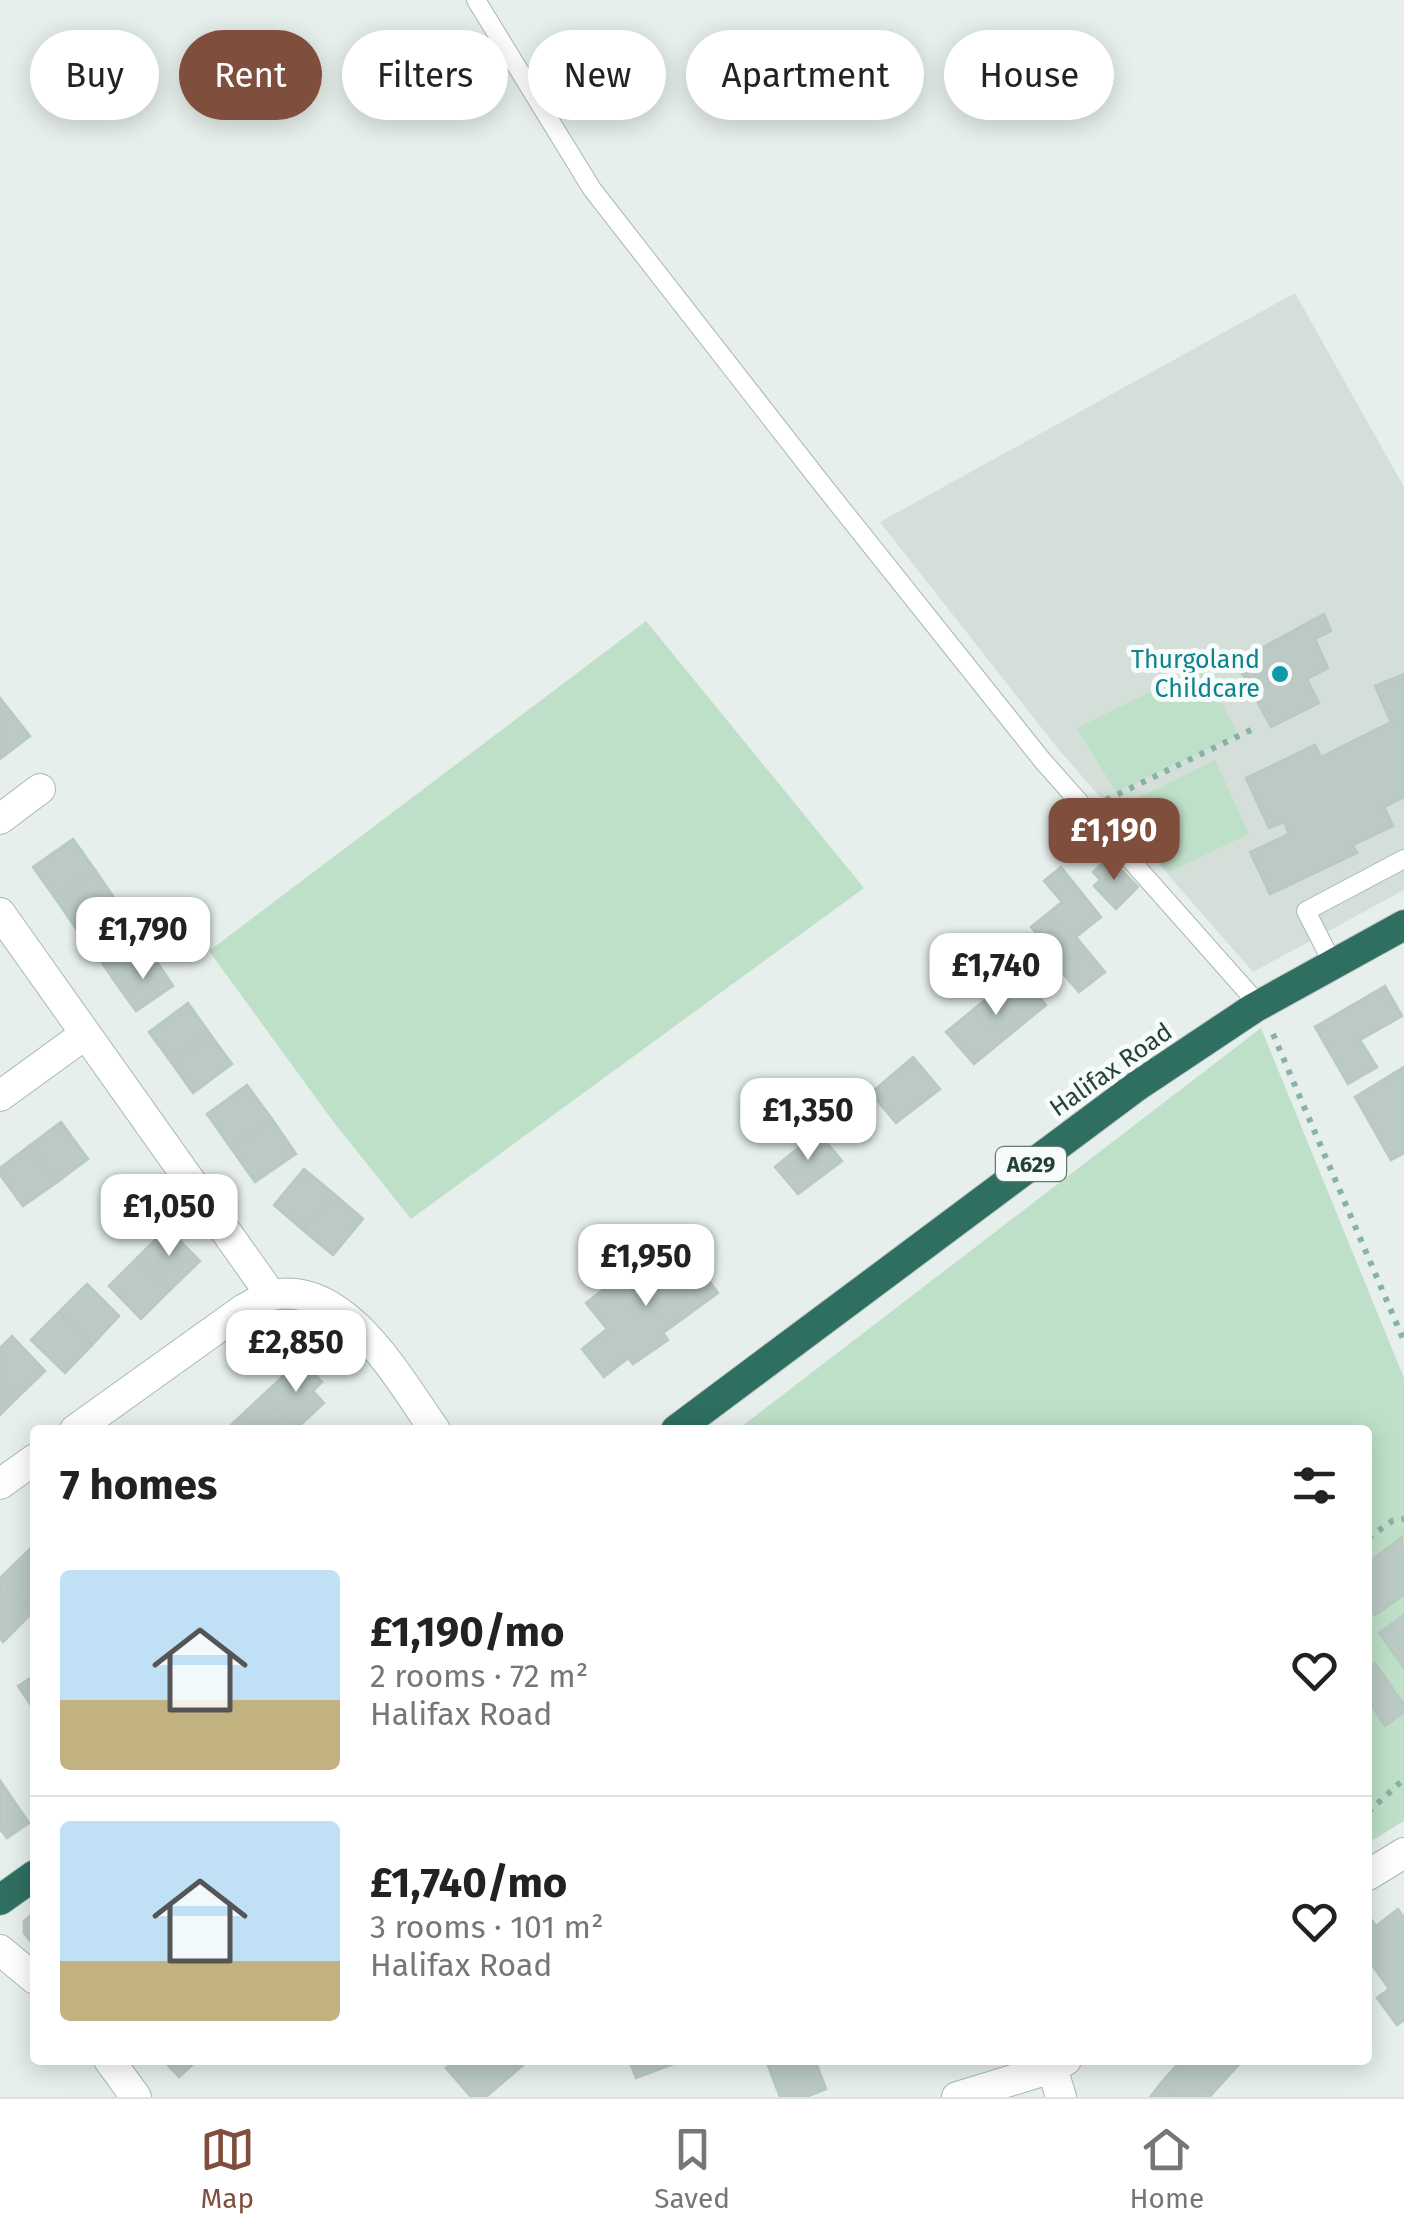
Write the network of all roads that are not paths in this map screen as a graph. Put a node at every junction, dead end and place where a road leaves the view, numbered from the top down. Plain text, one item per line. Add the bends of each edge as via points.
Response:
1 (476, 0) edge
2 (40, 789) dead end
3 (0, 819) edge
4 (1404, 859) edge
5 (0, 912) edge
6 (1404, 925) edge
7 (1333, 964) junction
8 (1257, 1006) junction
9 (84, 1035) junction
10 (0, 1096) edge
11 (271, 1295) junction
12 (82, 1425) edge
13 (432, 1425) edge
14 (683, 1425) edge
15 (30, 1463) edge
16 (0, 1484) edge
17 (1404, 1853) edge
18 (1372, 1873) edge
19 (30, 1879) edge
20 (0, 1900) edge
21 (0, 1950) edge
22 (30, 1975) edge
23 (113, 2065) edge
24 (1060, 2075) edge
25 (136, 2097) edge
26 (957, 2097) edge

1 - 8 lane via 592,188 1042,760
2 - 3 street
4 - 7 lane via 1306,911
5 - 9 street
6 - 7 highway, Halifax Road / A629
7 - 8 highway, Halifax Road / A629
8 - 14 highway, Halifax Road / A629 via 1138,1086
9 - 10 street
9 - 11 street
11 - 12 street
11 - 13 street via 302,1296 349,1317
15 - 16 street
17 - 18 street
19 - 20 highway
21 - 22 street
23 - 25 street
24 - 26 street

